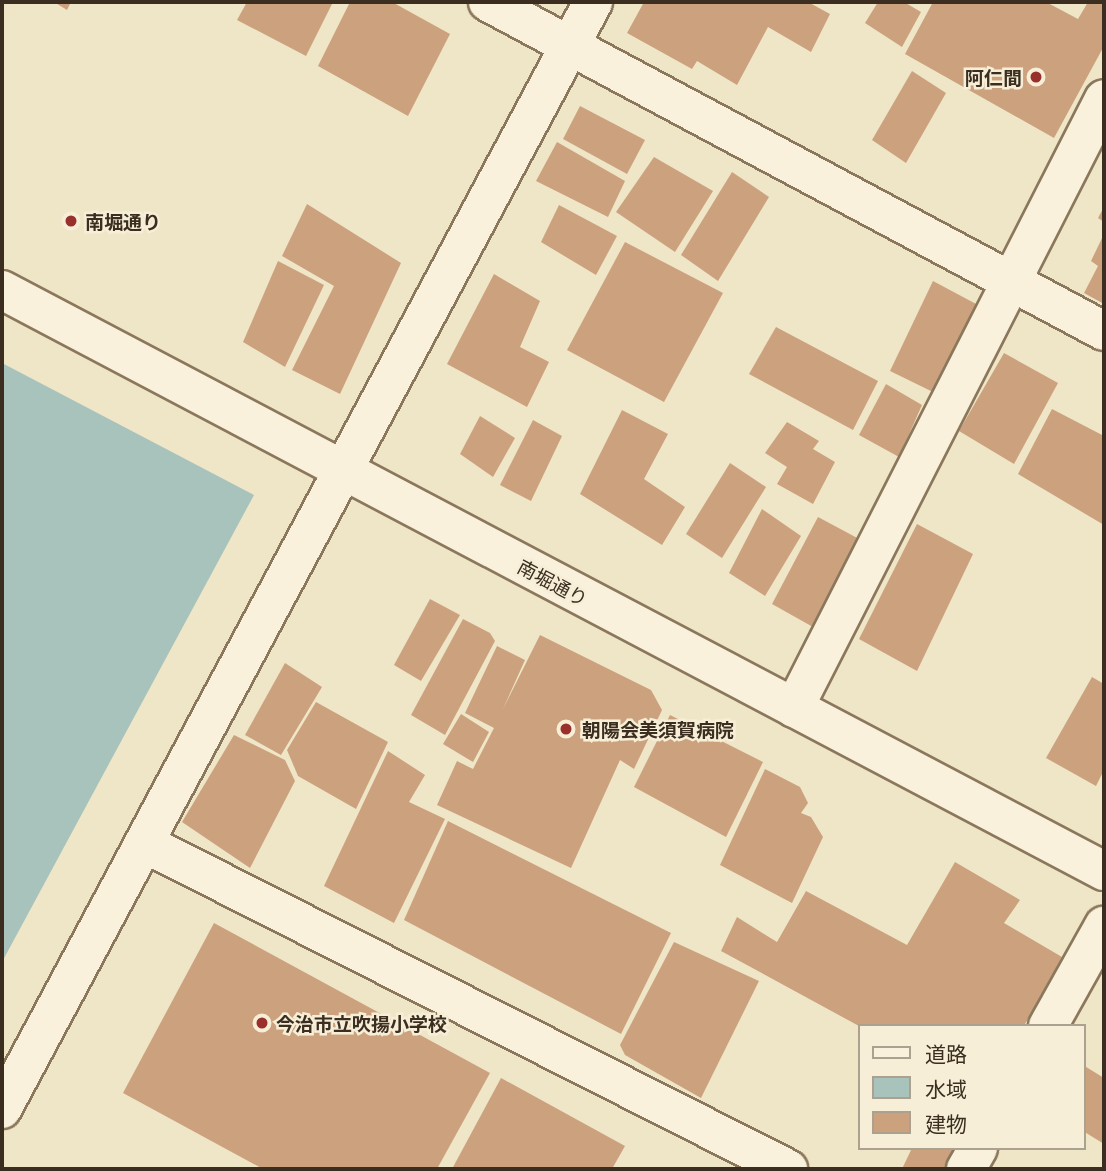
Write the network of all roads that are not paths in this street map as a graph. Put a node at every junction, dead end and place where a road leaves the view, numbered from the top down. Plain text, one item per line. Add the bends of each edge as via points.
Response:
1 (488, 2) edge
2 (593, 2) edge
3 (569, 47) junction
4 (1104, 99) edge
5 (1011, 282) junction
6 (2, 290) edge
7 (1104, 331) edge
8 (343, 471) junction
9 (794, 708) junction
10 (144, 843) junction
11 (1104, 871) edge
12 (1104, 926) edge
13 (1049, 1024) edge
14 (2, 1109) edge
15 (977, 1150) edge
16 (788, 1169) edge
17 (966, 1169) edge

1 - 3 street
2 - 3 street
3 - 5 street
3 - 8 street
4 - 5 street
5 - 7 street
5 - 9 street
6 - 8 street, 南堀通り
8 - 9 street, 南堀通り
8 - 10 street
9 - 11 street, 南堀通り
10 - 14 street
10 - 16 street
12 - 13 street
15 - 17 street

